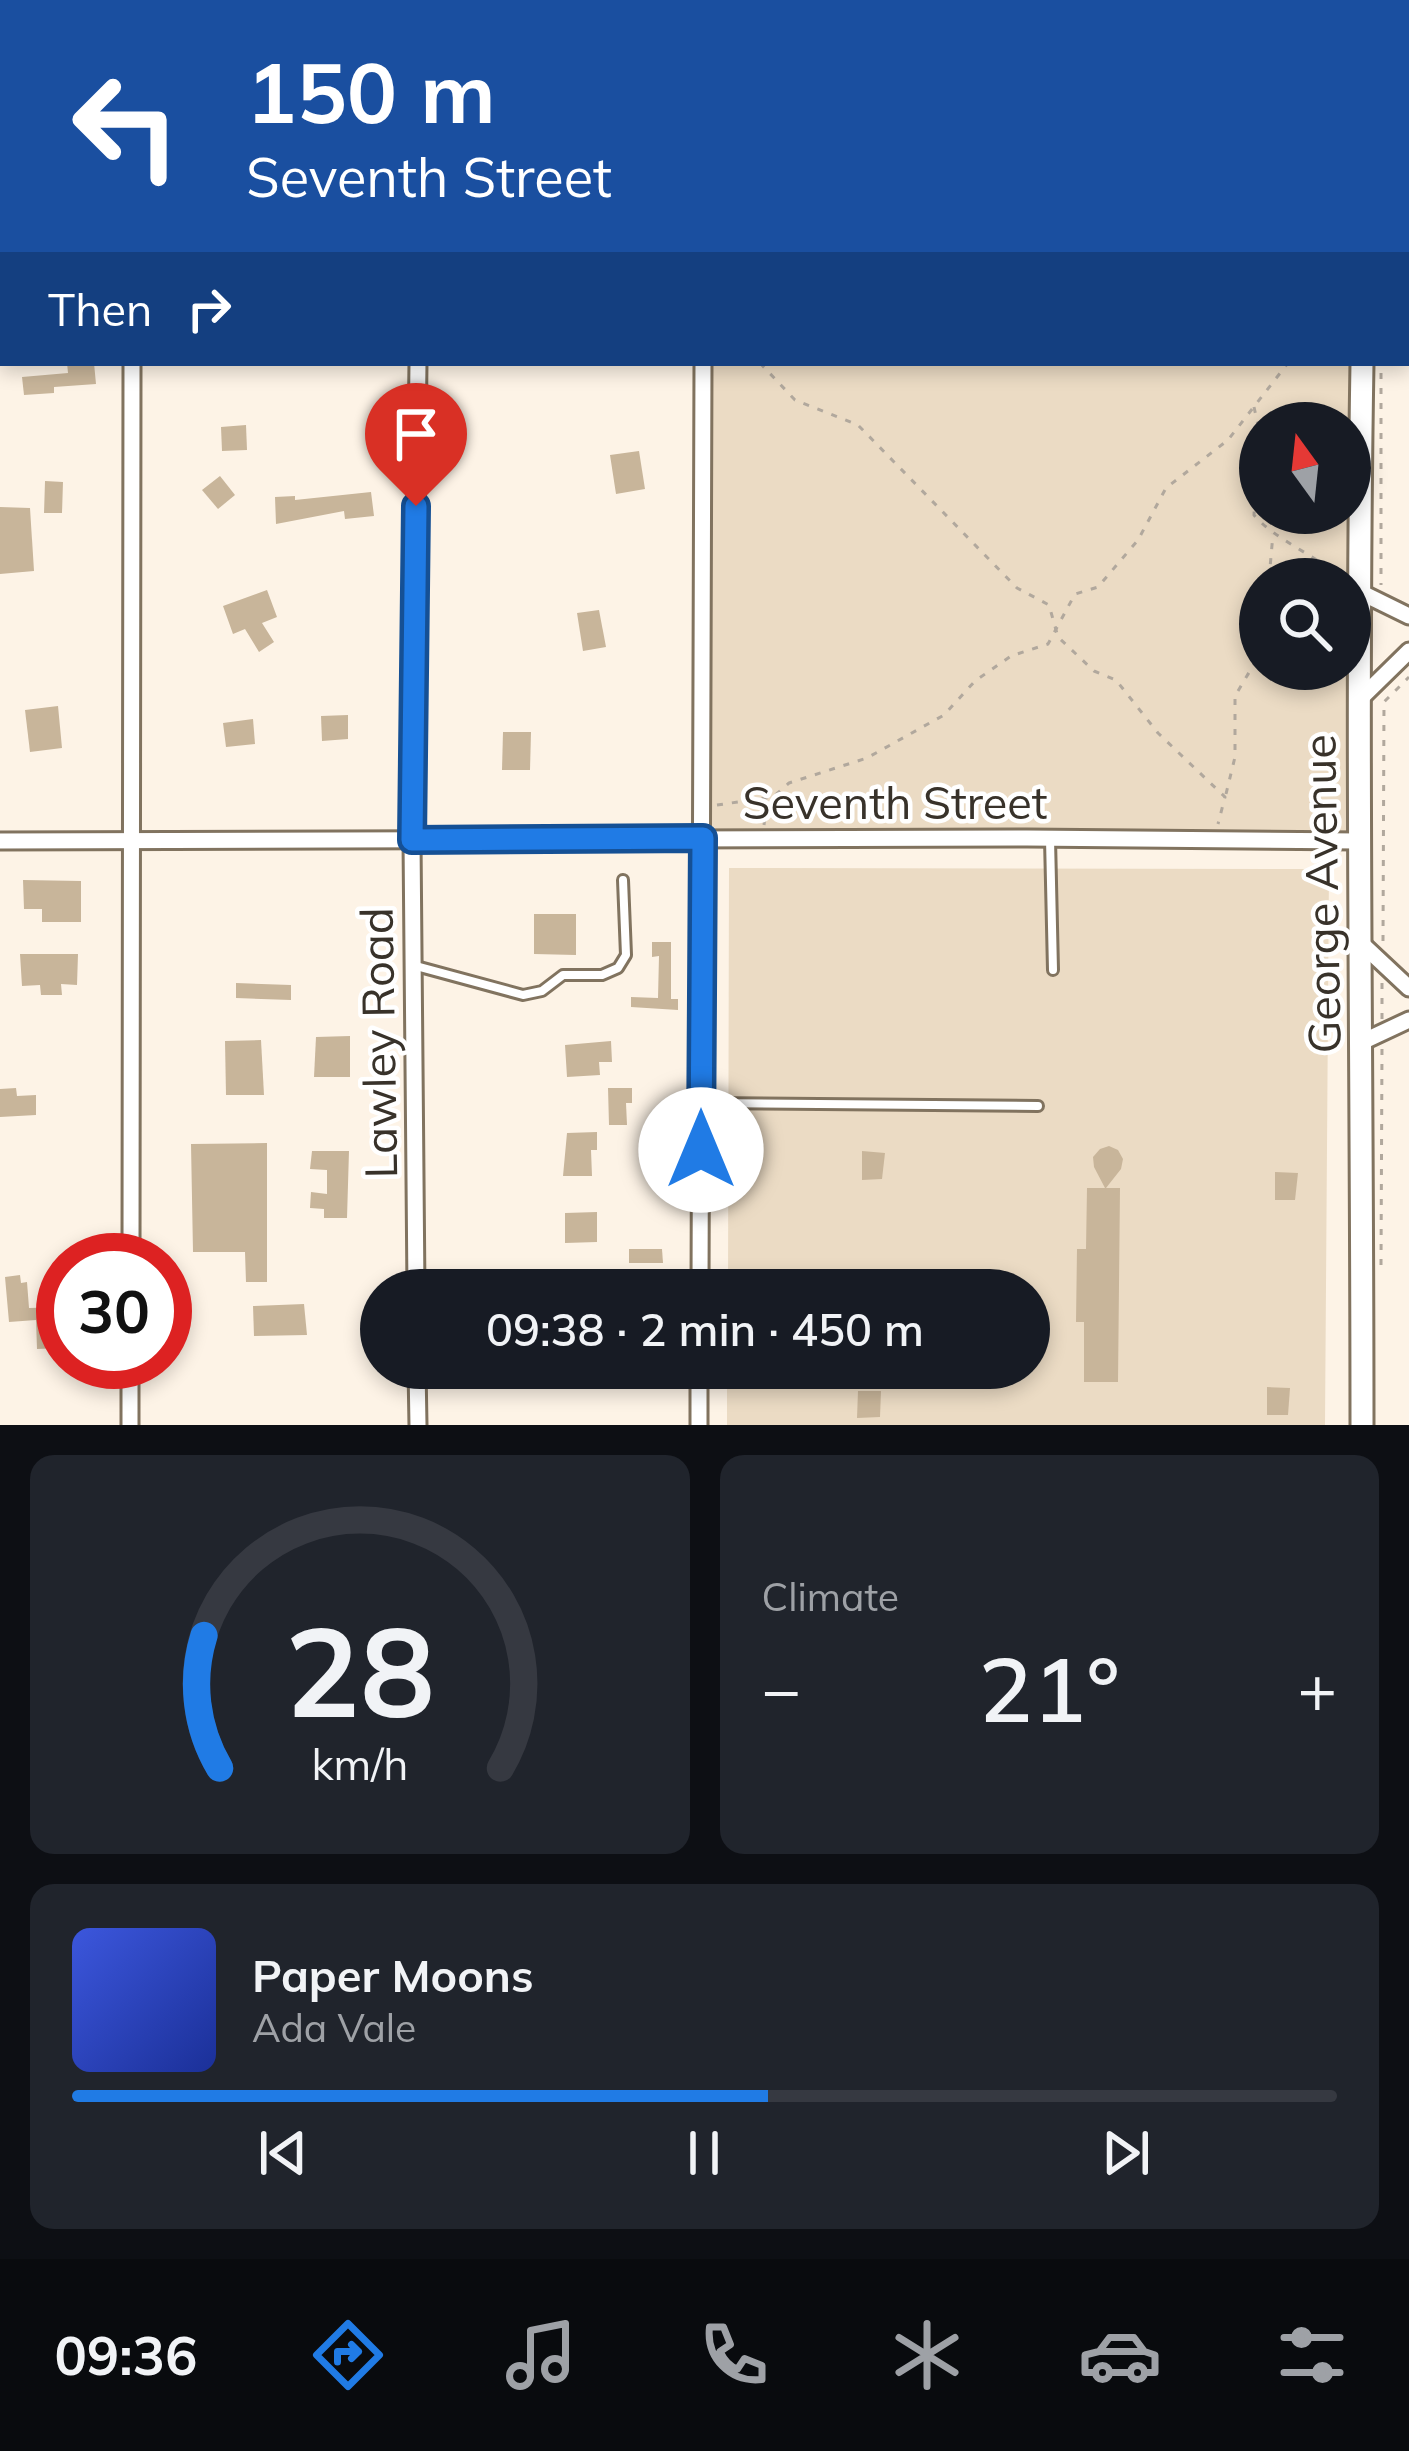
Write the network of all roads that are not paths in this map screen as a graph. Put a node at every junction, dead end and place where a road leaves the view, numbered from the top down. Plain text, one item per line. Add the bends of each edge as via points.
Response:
1 (132, 366) edge
2 (418, 366) edge
3 (703, 366) edge
4 (1362, 366) edge
5 (1361, 558) edge
6 (1371, 592) edge
7 (1409, 616) edge
8 (1409, 651) edge
9 (1358, 690) edge
10 (1358, 701) junction
11 (703, 838) junction
12 (1050, 838) junction
13 (412, 840) junction
14 (0, 841) edge
15 (1358, 841) junction
16 (132, 842) junction
17 (623, 880) dead end
18 (1362, 944) junction
19 (413, 965) junction
20 (1053, 970) dead end
21 (1409, 988) edge
22 (1409, 1020) edge
23 (1372, 1037) junction
24 (701, 1103) junction
25 (1039, 1106) dead end
26 (131, 1233) edge
27 (416, 1269) edge
28 (700, 1269) edge
29 (130, 1389) edge
30 (417, 1389) edge
31 (700, 1389) edge
32 (130, 1425) edge
33 (418, 1425) edge
34 (699, 1425) edge
35 (1362, 1425) edge

1 - 16 street
2 - 13 street, Lawley Road
3 - 11 street
4 - 5 main road, George Avenue
6 - 7 street
8 - 10 street
9 - 10 main road, George Avenue
10 - 15 main road, George Avenue
11 - 12 street, Seventh Street
11 - 13 street, Seventh Street
11 - 24 street
12 - 15 street, Seventh Street
12 - 20 lane
13 - 16 street, Seventh Street
13 - 19 street, Lawley Road
14 - 16 street, Seventh Street
15 - 18 main road, George Avenue
16 - 26 street
17 - 19 lane via 626,955 602,975 563,975 523,995
18 - 21 street
18 - 23 main road, George Avenue
19 - 27 street, Lawley Road
22 - 23 street
23 - 35 main road, George Avenue
24 - 25 lane
24 - 28 street
29 - 32 street
30 - 33 street
31 - 34 street

